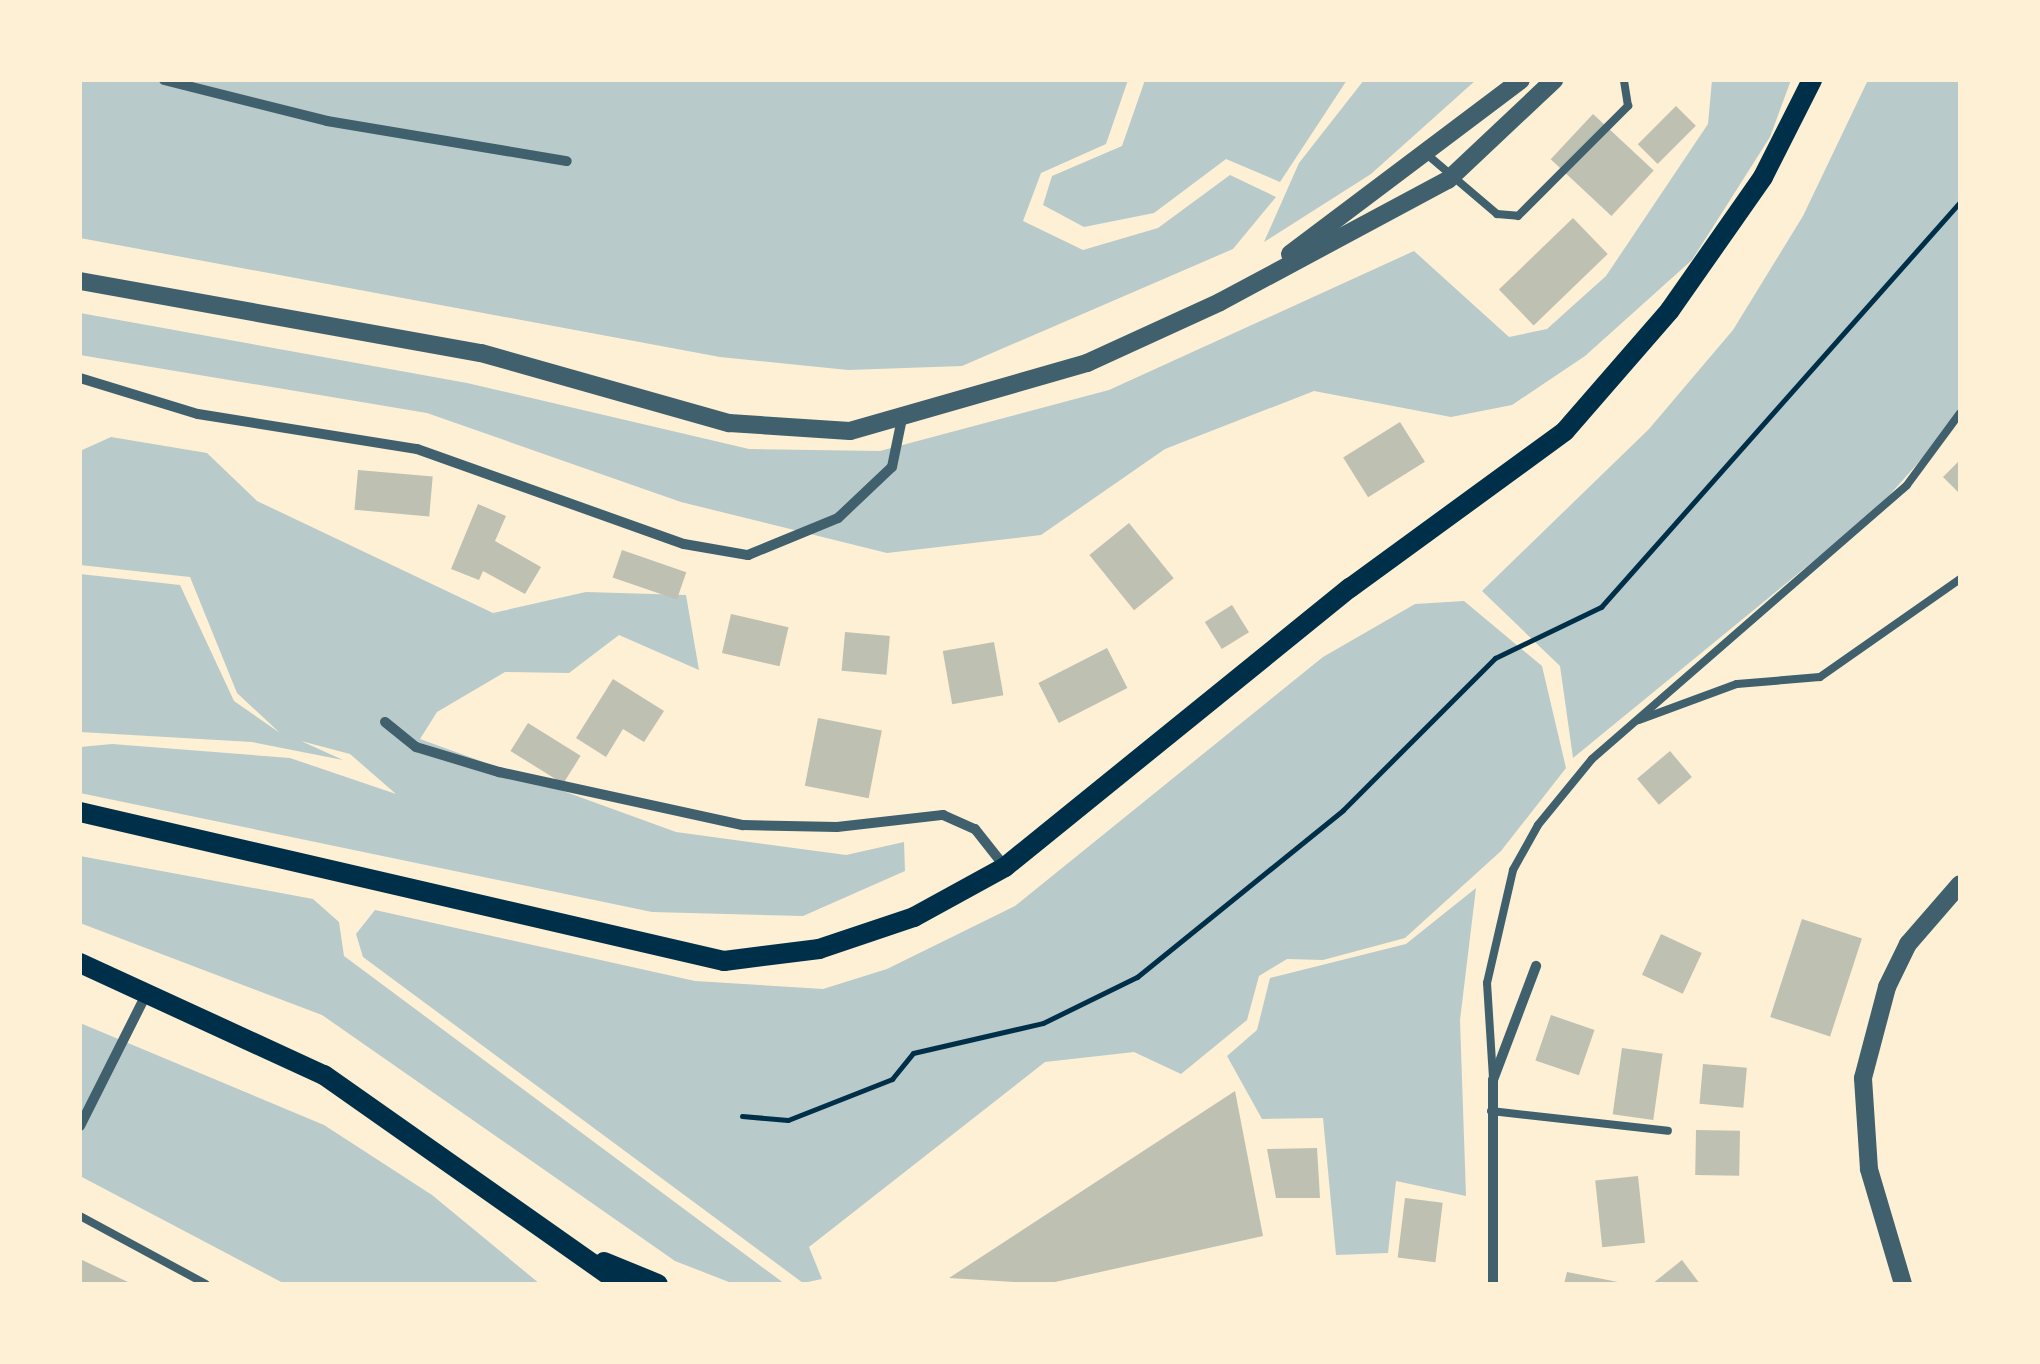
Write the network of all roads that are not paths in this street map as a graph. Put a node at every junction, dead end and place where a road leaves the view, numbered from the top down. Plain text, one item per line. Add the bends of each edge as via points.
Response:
1 (164, 80) edge
2 (1521, 80) edge
3 (1554, 80) edge
4 (1624, 80) edge
5 (1812, 80) edge
6 (1430, 157) junction
7 (567, 161) dead end
8 (1448, 180) junction
9 (80, 281) edge
10 (1220, 302) junction
11 (80, 378) edge
12 (1960, 412) edge
13 (901, 423) junction
14 (1960, 579) edge
15 (384, 722) dead end
16 (1635, 722) junction
17 (80, 812) edge
18 (1006, 866) junction
19 (1960, 884) edge
20 (80, 962) edge
21 (1536, 966) dead end
22 (149, 990) junction
23 (1493, 1080) junction
24 (1491, 1111) junction
25 (80, 1126) edge
26 (1668, 1131) dead end
27 (80, 1216) edge
28 (579, 1251) junction
29 (206, 1284) edge
30 (621, 1284) edge
31 (658, 1284) edge
32 (1494, 1284) edge
33 (1903, 1284) edge

1 - 7 street via 293,114
2 - 6 street
3 - 8 street
4 - 8 lane via 1628,106 1518,216 1497,214
5 - 18 main road via 1763,177 1681,295 1565,431 1350,588
6 - 8 lane
6 - 10 street
8 - 10 street
9 - 13 street via 482,353 729,422 850,431
10 - 13 street via 1087,364
11 - 13 street via 198,414 417,450 684,544 748,555 838,518 892,467
12 - 16 lane via 1907,486
14 - 16 lane via 1820,677 1737,684
15 - 18 street via 416,746 499,772 742,824 837,827 943,815 974,829
16 - 23 lane via 1592,759 1513,870 1487,983
17 - 18 main road via 724,961 861,938 970,892
19 - 33 street via 1901,958 1863,1078 1869,1169
20 - 22 main road
21 - 23 street
22 - 25 street
22 - 28 main road via 324,1074
23 - 24 street
24 - 26 lane
24 - 32 street
27 - 29 lane
28 - 30 main road
28 - 31 main road

